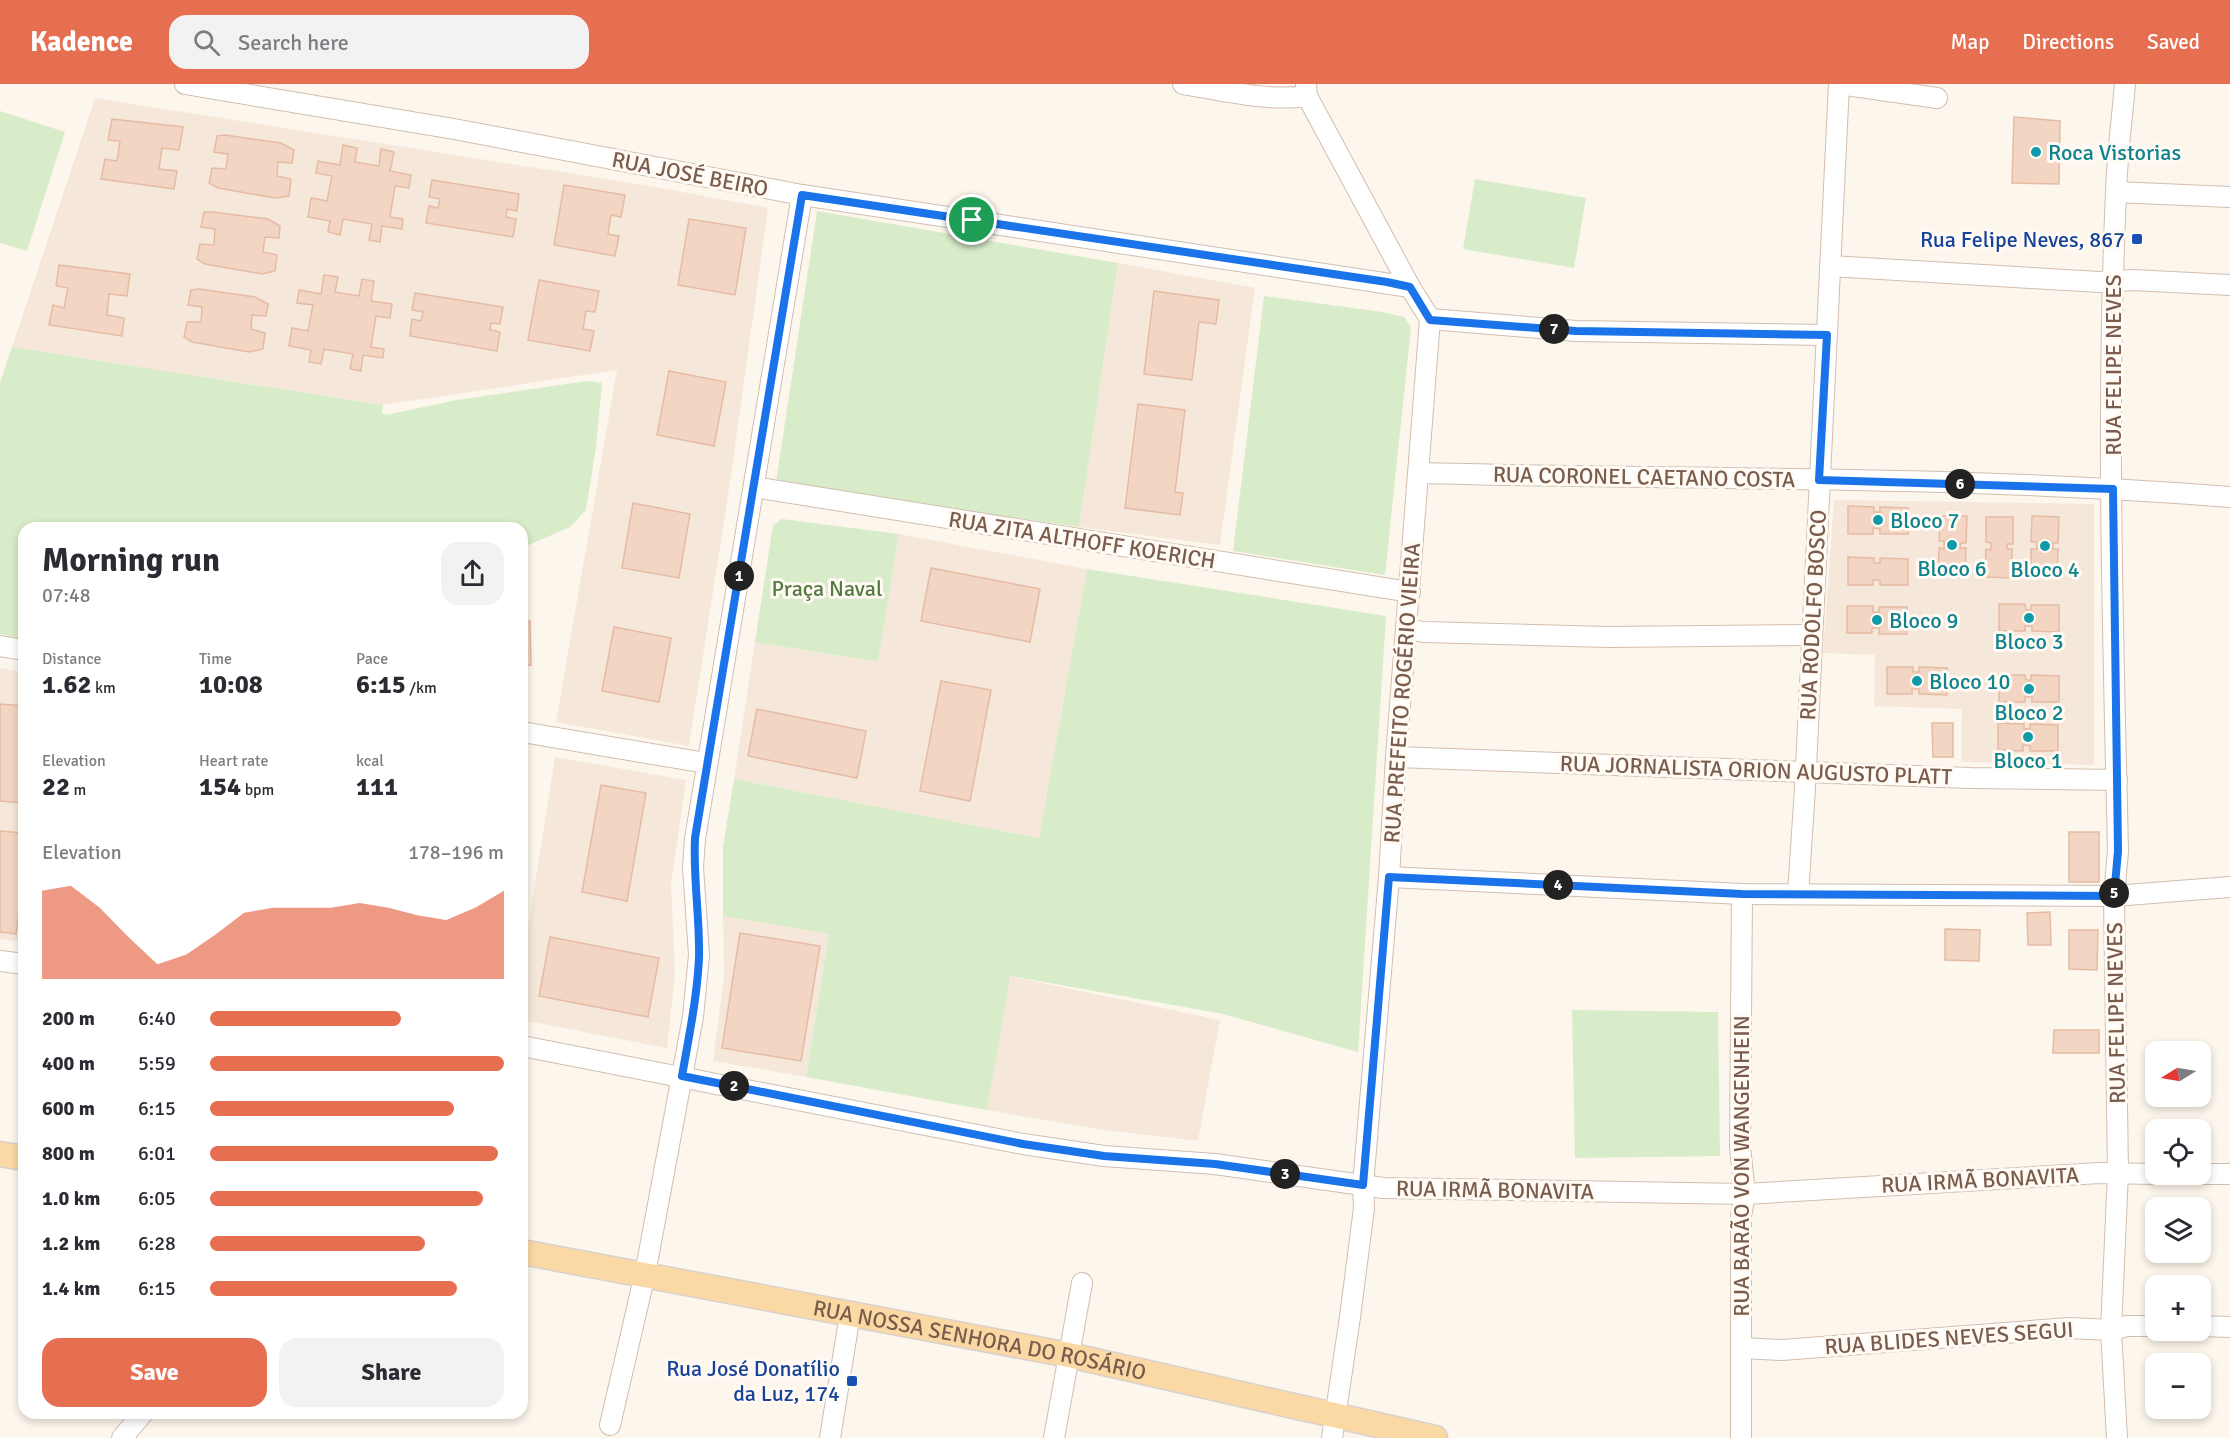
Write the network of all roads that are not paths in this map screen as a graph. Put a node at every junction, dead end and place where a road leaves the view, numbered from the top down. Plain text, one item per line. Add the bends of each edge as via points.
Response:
1 (185, 84) edge
2 (1183, 84) edge
3 (1839, 84) edge
4 (2125, 84) edge
5 (1306, 90) edge
6 (1937, 98) dead end
7 (2116, 192) junction
8 (802, 195) junction
9 (2230, 197) edge
10 (1830, 266) junction
11 (2113, 280) junction
12 (2230, 285) edge
13 (1410, 287) junction
14 (1430, 320) junction
15 (1827, 335) junction
16 (1418, 473) junction
17 (1819, 480) junction
18 (754, 487) junction
19 (2113, 489) junction
20 (2230, 497) edge
21 (1410, 592) junction
22 (1406, 629) junction
23 (1812, 635) junction
24 (0, 646) edge
25 (18, 649) edge
26 (528, 733) edge
27 (1396, 757) junction
28 (706, 763) junction
29 (1806, 771) junction
30 (2117, 780) junction
31 (1389, 877) junction
32 (2230, 887) edge
33 (1742, 894) junction
34 (1798, 894) junction
35 (2114, 896) junction
36 (0, 961) edge
37 (18, 963) edge
38 (528, 1047) edge
39 (682, 1076) junction
40 (0, 1154) edge
41 (18, 1157) edge
42 (2118, 1173) junction
43 (2145, 1174) edge
44 (2211, 1174) edge
45 (2230, 1174) edge
46 (1363, 1185) junction
47 (1745, 1194) junction
48 (528, 1253) edge
49 (645, 1274) junction
50 (1082, 1283) dead end
51 (850, 1314) junction
52 (2145, 1326) edge
53 (2211, 1326) edge
54 (2230, 1327) edge
55 (2111, 1330) junction
56 (1742, 1348) junction
57 (1069, 1355) junction
58 (137, 1419) edge
59 (610, 1425) dead end
60 (1333, 1427) edge
61 (122, 1438) edge
62 (830, 1438) edge
63 (1054, 1438) edge
64 (1435, 1438) edge
65 (1741, 1438) edge
66 (2117, 1438) edge

1 - 8 street, RUA JOSÉ BEIRO via 454,129
2 - 5 street via 1291,99
3 - 6 street
3 - 10 street, RUA RODOLFO BOSCO
4 - 7 street, RUA FELIPE NEVES
5 - 13 street
7 - 9 street
7 - 11 street, RUA FELIPE NEVES
8 - 13 street, RUA JOSÉ BEIRO
8 - 18 street
10 - 11 street
10 - 15 street, RUA RODOLFO BOSCO
11 - 12 street
11 - 19 street, RUA FELIPE NEVES
13 - 14 street
14 - 15 street via 1576,331
14 - 16 street, RUA PREFEITO ROGÉRIO VIEIRA
15 - 17 street, RUA RODOLFO BOSCO
16 - 17 street, RUA CORONEL CAETANO COSTA
16 - 21 street, RUA PREFEITO ROGÉRIO VIEIRA
17 - 19 street, RUA CORONEL CAETANO COSTA
17 - 23 street, RUA RODOLFO BOSCO
18 - 21 street, RUA ZITA ALTHOFF KOERICH
18 - 28 street
19 - 20 street, RUA CORONEL CAETANO COSTA
19 - 30 street, RUA FELIPE NEVES
21 - 22 street, RUA PREFEITO ROGÉRIO VIEIRA
22 - 23 street via 1608,637
22 - 27 street, RUA PREFEITO ROGÉRIO VIEIRA
23 - 29 street, RUA RODOLFO BOSCO
24 - 25 street
26 - 28 street
27 - 29 street, RUA JORNALISTA ORION AUGUSTO PLATT
27 - 31 street, RUA PREFEITO ROGÉRIO VIEIRA
28 - 39 street via 693,867 699,955 697,986
29 - 30 street, RUA JORNALISTA ORION AUGUSTO PLATT
29 - 34 street, RUA RODOLFO BOSCO
30 - 35 street, RUA FELIPE NEVES
31 - 33 street
31 - 46 street, RUA PREFEITO ROGÉRIO VIEIRA
32 - 35 street
33 - 34 street
33 - 47 street, RUA BARÃO VON WANGENHEIN via 1740,1147
34 - 35 street
35 - 42 street, RUA FELIPE NEVES
36 - 37 street
38 - 39 street, RUA IRMÃ BONAVITA
39 - 46 street, RUA IRMÃ BONAVITA via 1023,1144 1104,1156 1215,1164
39 - 49 street
40 - 41 main road
42 - 43 street, RUA IRMÃ BONAVITA
42 - 47 street, RUA IRMÃ BONAVITA
42 - 55 street, RUA FELIPE NEVES
44 - 45 street
46 - 47 street, RUA IRMÃ BONAVITA
46 - 60 street, RUA PREFEITO ROGÉRIO VIEIRA via 1364,1208 1352,1306
47 - 56 street, RUA BARÃO VON WANGENHEIN via 1741,1216
48 - 49 main road, RUA NOSSA SENHORA DO ROSÁRIO
49 - 51 main road, RUA NOSSA SENHORA DO ROSÁRIO
49 - 59 street
50 - 57 street
51 - 57 main road, RUA NOSSA SENHORA DO ROSÁRIO
51 - 62 street
52 - 55 street, RUA BLIDES NEVES SEGUI
53 - 54 street
55 - 56 street, RUA BLIDES NEVES SEGUI via 2068,1328 1782,1350
55 - 66 street, RUA FELIPE NEVES
56 - 65 street, RUA BARÃO VON WANGENHEIN
57 - 60 main road, RUA NOSSA SENHORA DO ROSÁRIO
57 - 63 street
58 - 61 street
60 - 64 main road, RUA NOSSA SENHORA DO ROSÁRIO

